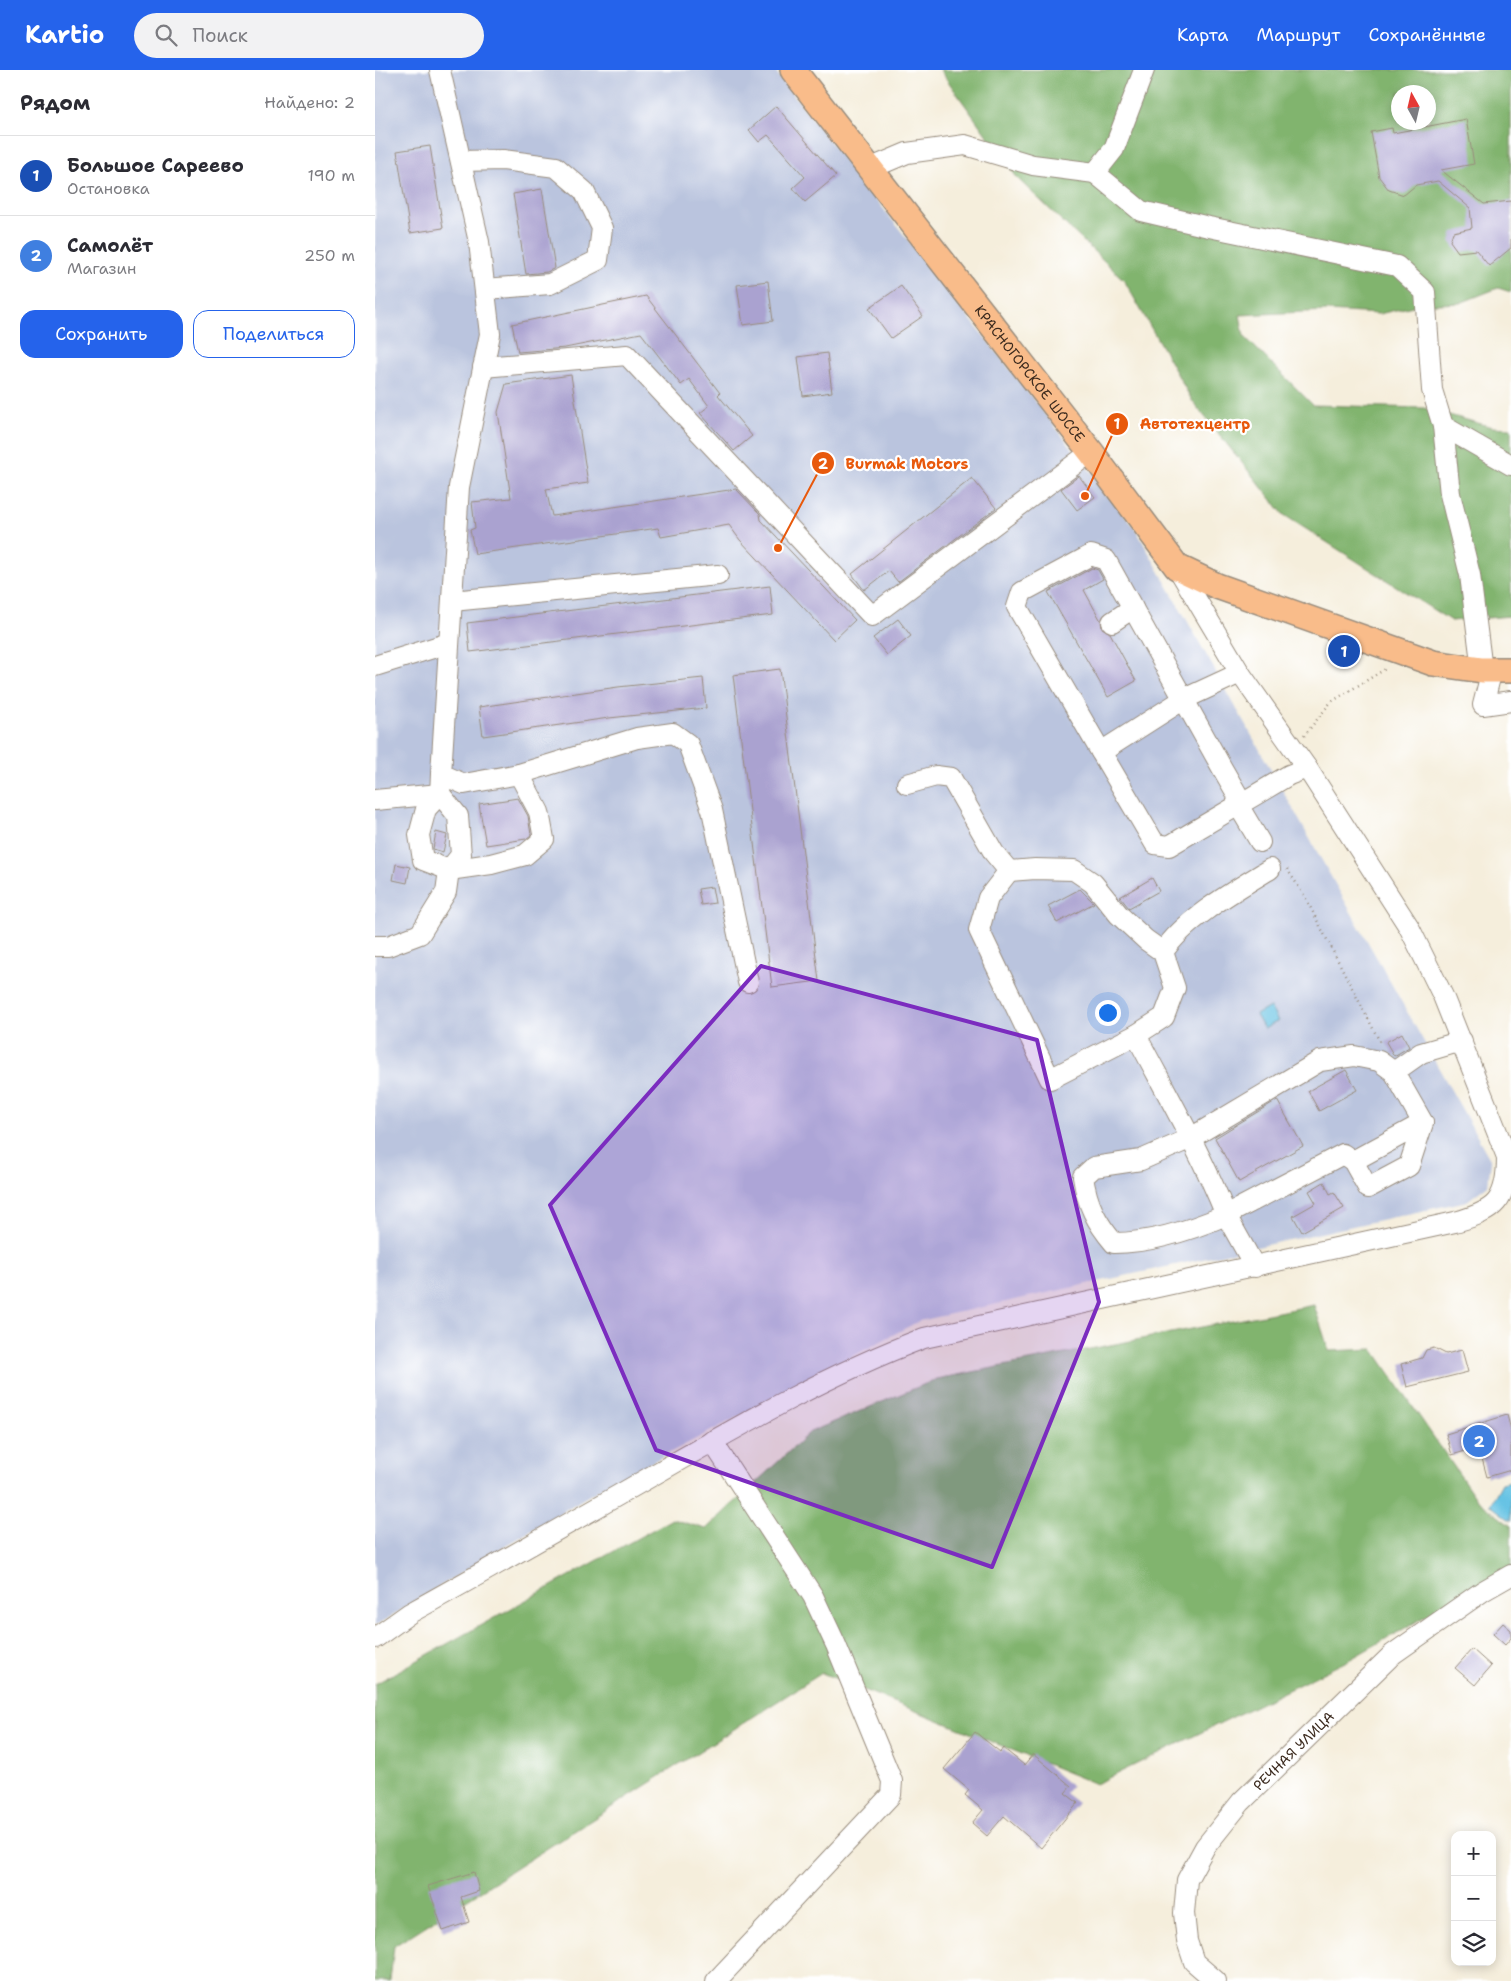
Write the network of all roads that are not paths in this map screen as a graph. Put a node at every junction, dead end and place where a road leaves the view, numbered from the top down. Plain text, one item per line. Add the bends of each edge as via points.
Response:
1 (440, 70) edge
2 (793, 70) edge
3 (1144, 70) edge
4 (461, 161) junction
5 (869, 169) junction
6 (1095, 173) junction
7 (485, 289) junction
8 (483, 367) junction
9 (1443, 426) junction
10 (1091, 452) junction
11 (1511, 465) edge
12 (1177, 567) junction
13 (718, 574) dead end
14 (451, 601) junction
15 (1133, 608) junction
16 (1111, 622) dead end
17 (449, 643) junction
18 (375, 666) edge
19 (1495, 670) edge
20 (1240, 673) junction
21 (1184, 699) junction
22 (1511, 701) edge
23 (1101, 752) junction
24 (1307, 768) junction
25 (519, 774) junction
26 (440, 784) junction
27 (907, 784) dead end
28 (375, 800) edge
29 (1238, 805) junction
30 (1260, 842) dead end
31 (1278, 868) road end
32 (449, 870) junction
33 (1009, 871) junction
34 (375, 946) edge
35 (1163, 952) junction
36 (748, 982) dead end
37 (1137, 1035) junction
38 (1462, 1041) junction
39 (1386, 1066) junction
40 (1423, 1123) junction
41 (1189, 1139) junction
42 (1353, 1161) junction
43 (1509, 1186) edge
44 (1226, 1215) junction
45 (1255, 1267) junction
46 (712, 1442) junction
47 (1511, 1575) edge
48 (375, 1638) edge
49 (715, 1981) edge
50 (1216, 1981) edge

1 - 4 street
2 - 5 main road, КРАСНОГОРСКОЕ ШОССЕ
3 - 6 street via 1114,149
4 - 7 street via 479,242
4 - 7 street via 503,160 556,167 584,191 602,228 598,260 550,284
5 - 6 street via 907,153 965,146 1033,165
5 - 10 main road, КРАСНОГОРСКОЕ ШОССЕ
6 - 9 street via 1141,210 1397,266 1425,292 1432,390
7 - 8 street via 491,334
8 - 10 street via 627,355 871,616
8 - 14 street via 459,487
9 - 11 street
9 - 19 street via 1450,494
10 - 12 main road, КРАСНОГОРСКОЕ ШОССЕ
12 - 19 main road, КРАСНОГОРСКОЕ ШОССЕ via 1217,586 1433,664
12 - 20 street
13 - 14 street
14 - 17 street
15 - 16 street
15 - 21 street
15 - 23 street via 1106,560 1091,555 1022,592 1017,607
17 - 18 street
17 - 26 street
19 - 22 street via 1483,705
20 - 21 street
20 - 24 street
21 - 23 street
21 - 29 street via 1237,794
23 - 29 street via 1155,844 1169,846
24 - 29 street
24 - 38 street via 1409,927
25 - 26 street via 463,784
25 - 32 street via 539,812 544,839 525,855
25 - 36 street via 637,738 673,733 688,744 712,810
26 - 28 street
26 - 32 street via 458,816 461,856
26 - 32 street via 426,809 419,834 423,860
27 - 33 street via 936,776 951,778 994,853
29 - 30 street
31 - 35 street via 1227,895 1175,934
32 - 34 street via 446,892 420,934 388,946
33 - 35 street via 1075,870 1093,883 1145,940
33 - 37 street via 988,898 979,930 1050,1079
35 - 37 street via 1175,988 1164,1017
37 - 41 street
38 - 39 street
38 - 43 street via 1507,1157
39 - 40 street
39 - 41 street via 1354,1056 1321,1061
40 - 42 street
40 - 42 street via 1409,1166 1384,1180 1368,1188
41 - 44 street
41 - 44 street via 1141,1160 1094,1167 1083,1176 1087,1200 1114,1243 1144,1241 1206,1224
42 - 44 street via 1343,1154
43 - 45 street via 1498,1202 1481,1215
44 - 45 street
45 - 46 street via 924,1338 828,1379
46 - 48 street via 410,1613
46 - 49 street via 813,1596 892,1781 891,1794
47 - 50 street, РЕЧНАЯ УЛИЦА via 1393,1654 1241,1802 1205,1847 1187,1880 1184,1913 1187,1941 1194,1962

